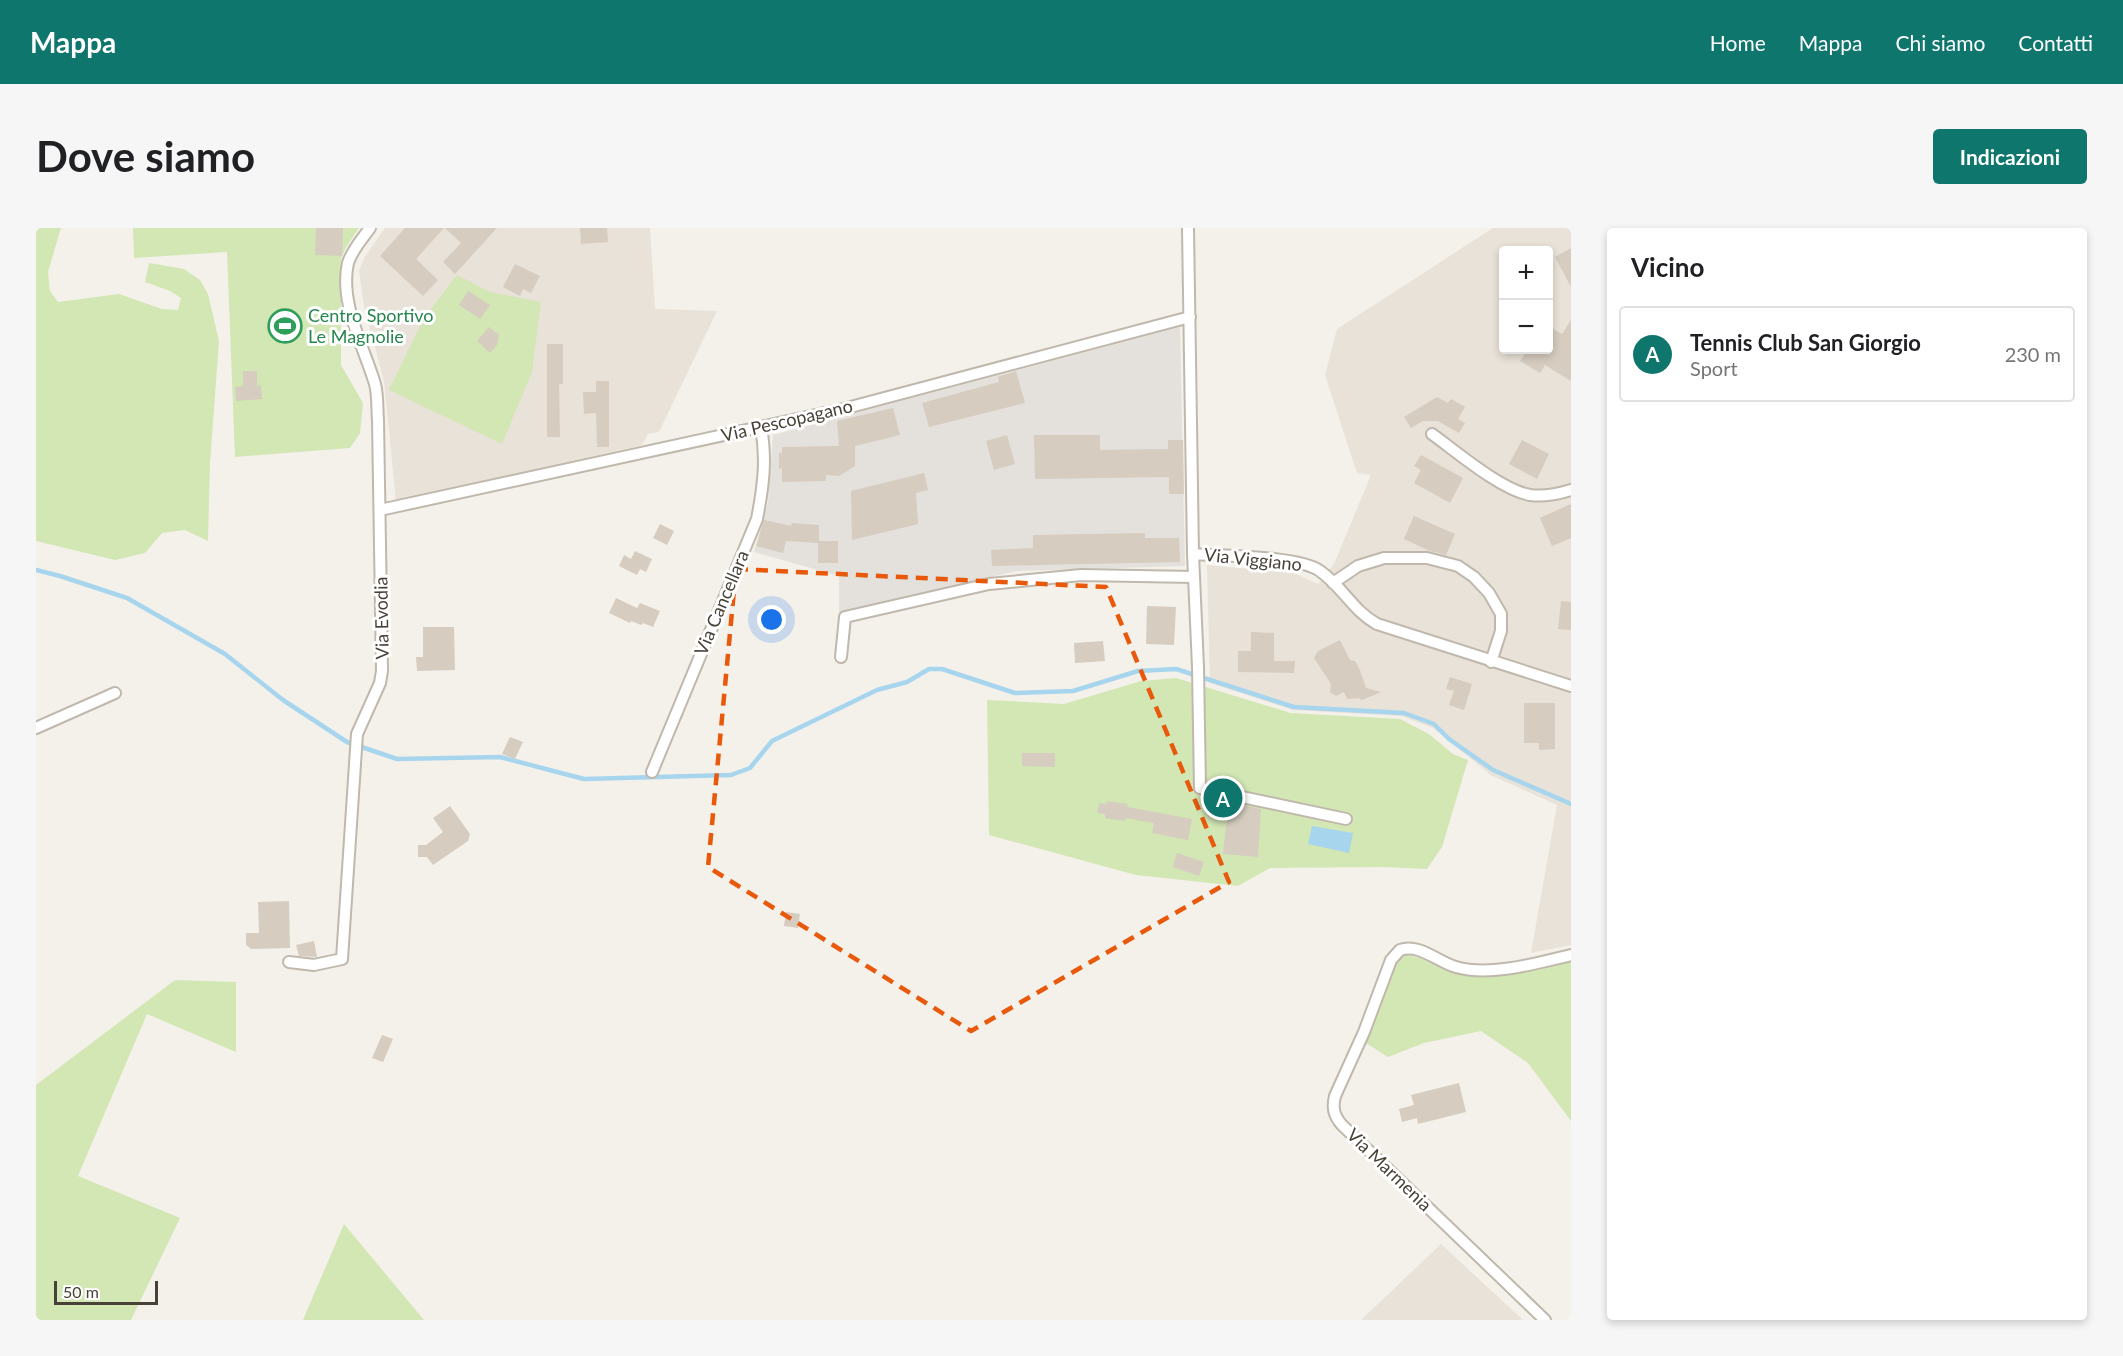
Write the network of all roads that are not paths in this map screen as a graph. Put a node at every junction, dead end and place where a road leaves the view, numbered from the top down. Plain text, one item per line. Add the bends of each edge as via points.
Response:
1 (370, 228) edge
2 (1188, 228) edge
3 (1190, 317) junction
4 (760, 428) junction
5 (1432, 434) dead end
6 (1571, 490) edge
7 (380, 510) junction
8 (1193, 554) junction
9 (1194, 577) junction
10 (1333, 582) junction
11 (841, 657) dead end
12 (1491, 662) junction
13 (1571, 686) edge
14 (115, 693) dead end
15 (36, 728) edge
16 (652, 772) dead end
17 (1346, 819) dead end
18 (1571, 956) edge
19 (289, 962) dead end
20 (1545, 1320) edge

1 - 7 street, Via Evodia via 348,263 347,280 349,305 375,386
2 - 3 street, Via Viggiano
3 - 4 street, Via Pescopagano
3 - 8 street, Via Viggiano
4 - 7 street, Via Pescopagano
4 - 16 street, Via Cancellara via 765,454 764,488 757,519
5 - 6 street via 1519,492 1539,496
7 - 19 street, Via Evodia via 382,671 357,735 342,959 314,965
8 - 9 street
8 - 10 street, Via Viggiano via 1304,563
9 - 11 street via 1081,575 989,584 844,617
9 - 17 street via 1200,788
10 - 12 street, Via Viggiano via 1360,612 1377,624
10 - 12 street via 1358,566 1384,558 1436,560 1458,566 1489,592 1501,614 1501,631
12 - 13 street, Via Viggiano
14 - 15 street
18 - 20 street, Via Marmenia via 1477,970 1449,965 1414,948 1396,952 1333,1106 1342,1125

